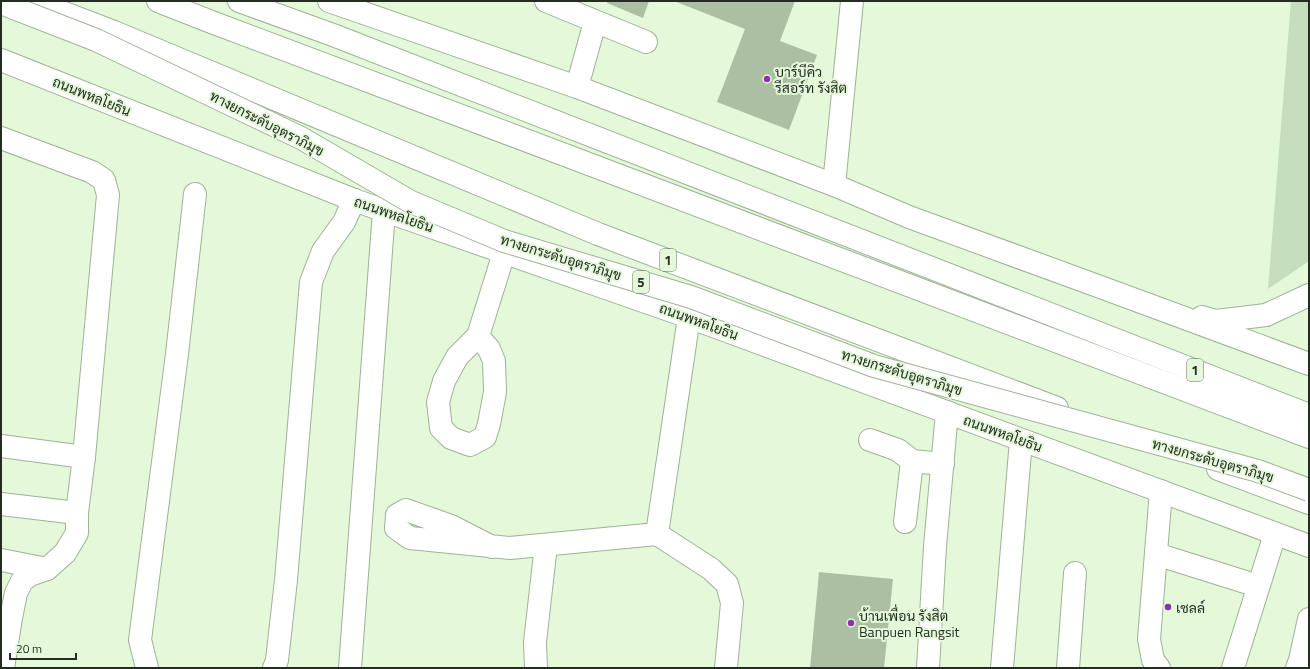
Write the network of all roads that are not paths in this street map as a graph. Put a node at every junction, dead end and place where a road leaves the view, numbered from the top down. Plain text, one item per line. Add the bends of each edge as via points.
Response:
1 (33, 1) edge
2 (158, 1) edge
3 (239, 1) edge
4 (329, 1) edge
5 (546, 1) edge
6 (852, 1) edge
7 (1, 3) edge
8 (595, 22) junction
9 (646, 42) dead end
10 (1, 60) edge
11 (577, 87) junction
12 (1, 138) edge
13 (834, 185) junction
14 (195, 194) dead end
15 (354, 200) junction
16 (384, 211) junction
17 (504, 253) junction
18 (1095, 284) junction
19 (1309, 295) edge
20 (688, 317) junction
21 (478, 336) dead end
22 (1309, 364) edge
23 (1256, 394) junction
24 (1309, 401) edge
25 (947, 412) junction
26 (1309, 415) edge
27 (1309, 437) edge
28 (870, 440) dead end
29 (1021, 440) junction
30 (1, 446) edge
31 (84, 457) junction
32 (912, 461) junction
33 (943, 464) junction
34 (1309, 490) edge
35 (1161, 491) junction
36 (1309, 503) edge
37 (1, 504) edge
38 (77, 513) junction
39 (905, 522) dead end
40 (657, 534) junction
41 (1275, 534) junction
42 (546, 545) junction
43 (1309, 546) edge
44 (492, 547) dead end
45 (1156, 554) junction
46 (1, 560) edge
47 (47, 569) junction
48 (1075, 573) dead end
49 (1258, 586) junction
50 (1309, 619) edge
51 (3, 668) edge
52 (147, 668) edge
53 (274, 668) edge
54 (350, 668) edge
55 (536, 668) edge
56 (726, 668) edge
57 (928, 668) edge
58 (1002, 668) edge
59 (1068, 668) edge
60 (1158, 668) edge
61 (1234, 668) edge
62 (1297, 668) edge

1 - 36 main road, 1 via 122,35 598,234
2 - 27 main road
3 - 23 main road, 1 via 341,38
4 - 11 main road
5 - 8 main road
6 - 13 main road
7 - 34 main road, ทางยกระดับอุตราภิมุข / 5, bridge via 96,40 301,138 411,202 504,241 691,297 874,366 1258,471
8 - 9 main road
8 - 11 main road
10 - 15 main road, ถนนพหลโยธิน
11 - 13 main road
12 - 31 main road via 92,172 104,180 108,195
13 - 18 main road via 909,217
14 - 52 main road via 140,640
15 - 16 main road, ถนนพหลโยธิน
15 - 53 main road via 344,222 323,251 311,282 286,580
16 - 17 main road, ถนนพหลโยธิน
16 - 54 main road
17 - 20 main road, ถนนพหลโยธิน
17 - 21 main road
18 - 19 main road via 1216,321 1266,315
18 - 22 main road
20 - 25 main road, ถนนพหลโยธิน
20 - 40 main road
23 - 24 main road
23 - 26 main road, 1
25 - 29 main road, ถนนพหลโยธิน
25 - 33 main road
28 - 32 main road via 898,450
29 - 35 main road, ถนนพหลโยธิน
29 - 58 main road
30 - 31 main road
31 - 38 main road
32 - 33 main road
32 - 39 main road
33 - 57 main road
35 - 41 main road, ถนนพหลโยธิน
35 - 45 main road
37 - 38 main road
38 - 47 main road via 76,533 65,553
40 - 42 main road
40 - 56 main road via 711,569 727,584 732,603
41 - 43 main road, ถนนพหลโยธิน
41 - 49 main road
42 - 44 main road
42 - 55 main road via 535,642
45 - 49 main road
45 - 60 main road via 1149,639 1152,660
46 - 47 main road
47 - 51 main road via 22,581 16,593
48 - 59 main road
49 - 61 main road
50 - 62 main road

